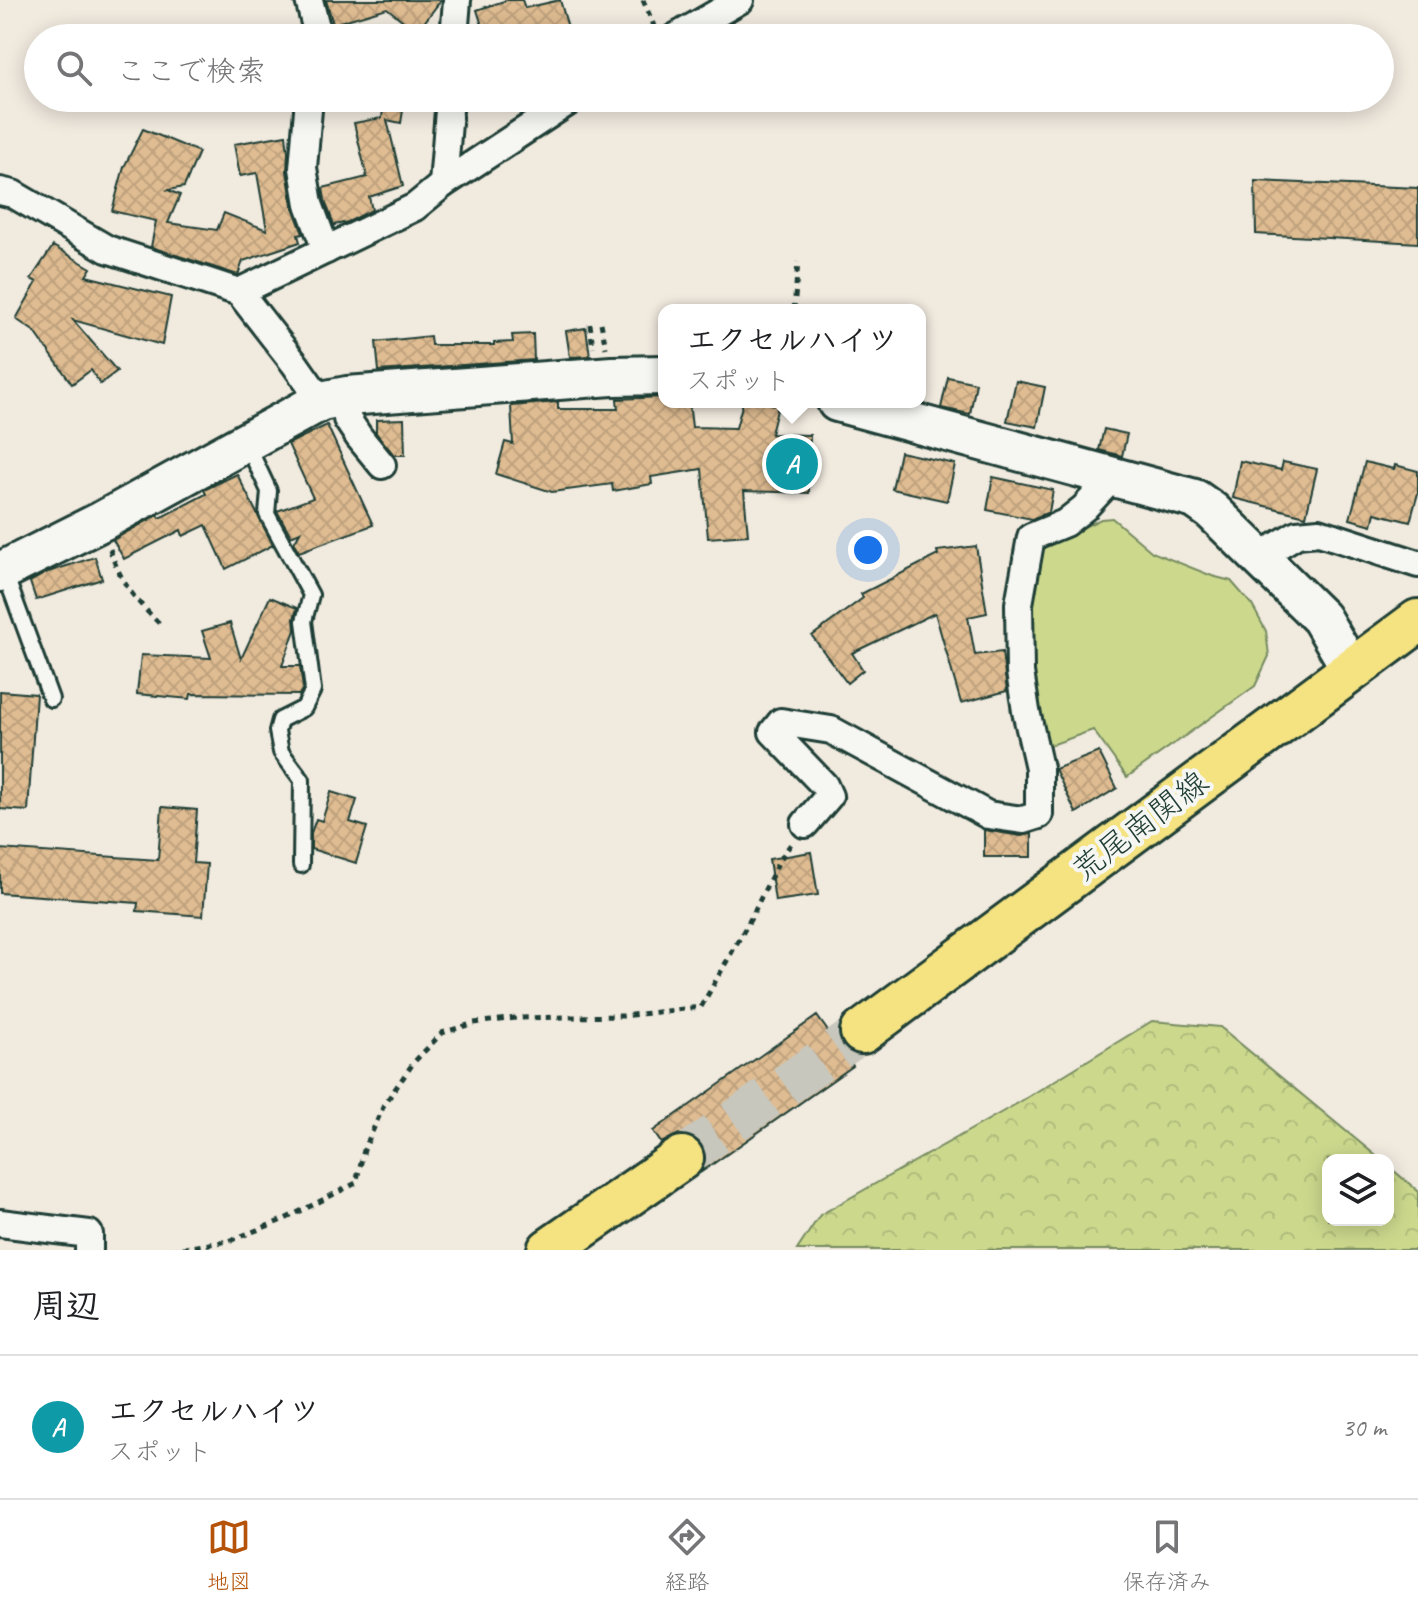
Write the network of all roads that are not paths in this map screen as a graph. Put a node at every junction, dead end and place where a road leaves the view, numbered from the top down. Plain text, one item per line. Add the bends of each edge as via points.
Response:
1 (309, 0) edge
2 (457, 0) edge
3 (740, 0) edge
4 (315, 24) edge
5 (455, 24) edge
6 (698, 24) edge
7 (308, 112) edge
8 (449, 112) edge
9 (553, 112) edge
10 (443, 184) junction
11 (0, 191) edge
12 (326, 250) junction
13 (245, 299) junction
14 (658, 375) edge
15 (334, 398) junction
16 (859, 408) edge
17 (246, 442) junction
18 (382, 465) dead end
19 (1114, 476) junction
20 (1263, 560) junction
21 (1418, 564) edge
22 (2, 571) edge
23 (1418, 621) edge
24 (1351, 669) junction
25 (51, 699) dead end
26 (805, 824) road end
27 (301, 865) dead end
28 (862, 1032) tunnel mouth
29 (682, 1158) tunnel mouth
30 (0, 1223) edge
31 (89, 1250) edge
32 (549, 1250) edge

1 - 4 street
2 - 5 street
3 - 6 street
7 - 12 street via 303,168
8 - 10 street
9 - 10 street
10 - 12 street via 415,207
11 - 13 street via 107,249
12 - 13 street
13 - 15 street via 295,364
14 - 15 street
15 - 17 street
15 - 18 street
16 - 19 street
17 - 22 street
17 - 27 lane via 269,491 267,514 311,595 304,621 313,690 304,708 280,720 277,731 281,752 302,780
19 - 20 street via 1195,499
19 - 26 street via 1065,523 1031,537 1019,604 1020,672 1039,768 1039,815 1023,820 988,815 831,730 781,722 773,732 829,796
20 - 21 street via 1297,534 1319,532
20 - 24 street via 1321,618
22 - 25 lane
23 - 24 main road, 荒尾南関線
24 - 28 main road, 荒尾南関線
29 - 32 main road
30 - 31 street via 89,1234

